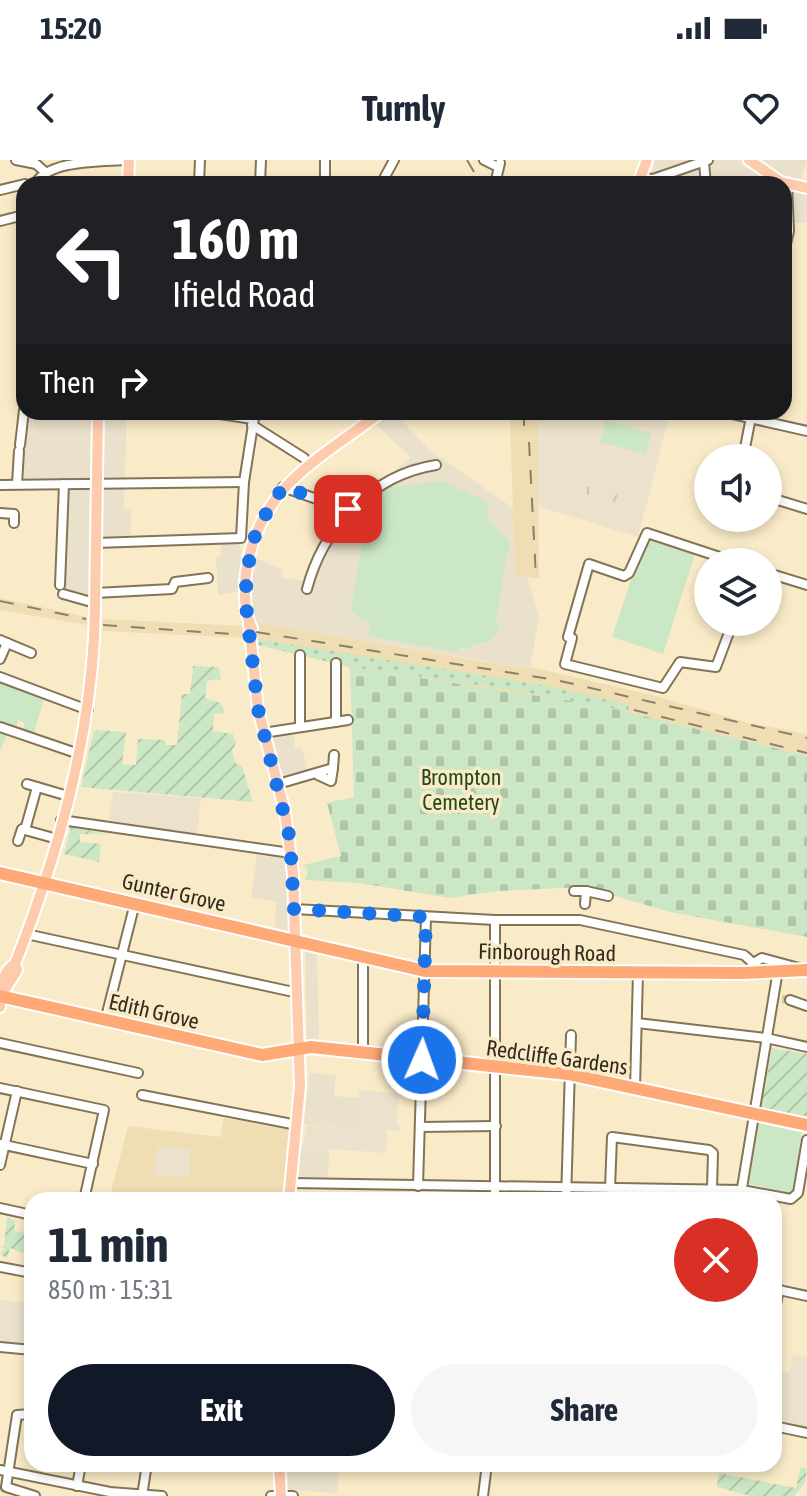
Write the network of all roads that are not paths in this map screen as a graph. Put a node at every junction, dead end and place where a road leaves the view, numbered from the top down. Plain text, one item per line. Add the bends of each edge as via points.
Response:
1 (16, 160) edge
2 (127, 160) edge
3 (484, 160) edge
4 (749, 160) edge
5 (76, 162) edge
6 (706, 162) edge
7 (44, 171) junction
8 (41, 176) edge
9 (497, 176) edge
10 (663, 176) edge
11 (768, 176) edge
12 (23, 420) edge
13 (98, 420) edge
14 (254, 420) edge
15 (255, 420) edge
16 (366, 420) edge
17 (750, 420) edge
18 (768, 420) edge
19 (807, 431) edge
20 (746, 444) edge
21 (304, 458) dead end
22 (436, 465) dead end
23 (244, 482) junction
24 (17, 484) junction
25 (64, 484) junction
26 (96, 484) junction
27 (0, 485) edge
28 (283, 487) junction
29 (782, 501) edge
30 (807, 509) edge
31 (350, 511) junction
32 (0, 513) edge
33 (14, 523) dead end
34 (96, 543) junction
35 (694, 548) edge
36 (782, 577) edge
37 (208, 578) dead end
38 (807, 585) edge
39 (307, 589) dead end
40 (95, 602) junction
41 (728, 636) edge
42 (3, 642) edge
43 (31, 653) dead end
44 (300, 655) dead end
45 (0, 659) edge
46 (336, 663) dead end
47 (0, 677) edge
48 (88, 710) junction
49 (348, 720) dead end
50 (336, 722) junction
51 (300, 727) junction
52 (12, 729) edge
53 (263, 733) junction
54 (79, 754) junction
55 (334, 755) dead end
56 (27, 784) dead end
57 (278, 784) junction
58 (37, 787) junction
59 (68, 796) junction
60 (61, 820) junction
61 (25, 830) junction
62 (50, 837) dead end
63 (18, 841) dead end
64 (291, 853) junction
65 (0, 873) edge
66 (44, 883) junction
67 (574, 891) dead end
68 (586, 891) junction
69 (608, 896) dead end
70 (135, 903) junction
71 (294, 909) junction
72 (583, 912) junction
73 (426, 917) junction
74 (495, 920) junction
75 (26, 934) junction
76 (296, 940) junction
77 (124, 954) junction
78 (363, 956) junction
79 (753, 963) junction
80 (804, 969) edge
81 (778, 970) junction
82 (425, 971) junction
83 (497, 971) junction
84 (638, 973) junction
85 (743, 973) junction
86 (298, 993) junction
87 (1, 994) edge
88 (782, 999) junction
89 (807, 1006) edge
90 (0, 1007) edge
91 (105, 1021) junction
92 (637, 1023) junction
93 (571, 1035) dead end
94 (766, 1038) junction
95 (0, 1043) edge
96 (807, 1047) edge
97 (299, 1048) junction
98 (363, 1052) junction
99 (422, 1060) junction
100 (497, 1067) junction
101 (138, 1073) dead end
102 (568, 1074) junction
103 (0, 1088) edge
104 (635, 1088) junction
105 (17, 1091) junction
106 (142, 1095) dead end
107 (755, 1114) junction
108 (297, 1125) junction
109 (807, 1125) edge
110 (496, 1126) junction
111 (420, 1127) junction
112 (807, 1140) edge
113 (2, 1144) edge
114 (93, 1164) junction
115 (0, 1165) edge
116 (291, 1183) junction
117 (496, 1185) junction
118 (418, 1186) junction
119 (566, 1187) junction
120 (610, 1188) junction
121 (712, 1189) junction
122 (742, 1190) junction
123 (86, 1192) edge
124 (290, 1192) edge
125 (496, 1192) edge
126 (566, 1192) edge
127 (755, 1192) edge
128 (782, 1196) edge
129 (0, 1208) edge
130 (24, 1213) edge
131 (0, 1267) edge
132 (24, 1272) edge
133 (782, 1290) edge
134 (807, 1296) edge
135 (0, 1347) edge
136 (24, 1349) edge
137 (24, 1415) edge
138 (782, 1428) edge
139 (807, 1433) edge
140 (4, 1471) edge
141 (146, 1472) edge
142 (280, 1472) edge
143 (486, 1472) edge
144 (83, 1490) edge
145 (35, 1496) edge
146 (143, 1496) edge
147 (162, 1496) edge
148 (271, 1496) edge
149 (281, 1496) edge
150 (293, 1496) edge
151 (483, 1496) edge

1 - 7 street
2 - 5 street
3 - 9 street via 499,165
4 - 11 main road
5 - 7 street
6 - 10 street
7 - 8 street
12 - 24 street
13 - 26 main road
14 - 23 street
15 - 21 street
16 - 28 main road
17 - 20 street
18 - 19 street
22 - 31 street via 393,478
23 - 26 street
23 - 34 street via 241,538
24 - 25 street
24 - 27 street
25 - 26 street
25 - 40 street via 62,590
26 - 34 main road
28 - 31 street
28 - 53 main road via 249,554 245,596
29 - 30 street
31 - 39 street via 319,553
32 - 33 street via 14,514
34 - 40 main road
35 - 41 street via 647,533 624,576 589,564 565,664 663,688 680,662 716,667
36 - 38 street
37 - 40 street
40 - 48 main road, bridge
42 - 43 street
42 - 45 street
44 - 51 street
46 - 50 street
47 - 48 street
48 - 54 main road
49 - 50 street
50 - 51 street
51 - 53 street
52 - 54 street
53 - 57 main road
54 - 59 main road
55 - 57 street via 333,768
56 - 58 street
57 - 64 main road
58 - 59 street
58 - 61 street
59 - 60 main road
60 - 64 street
60 - 66 main road
61 - 62 street
61 - 63 street
64 - 71 main road
65 - 66 highway, Gunter Grove
66 - 70 highway, Gunter Grove
66 - 75 main road
67 - 68 street
68 - 69 street
68 - 72 street
70 - 76 highway, Gunter Grove
70 - 77 street
71 - 73 street, Finborough Road
71 - 76 main road
72 - 74 street, Finborough Road
72 - 79 street, Finborough Road via 744,955
73 - 74 street, Finborough Road
73 - 82 street
74 - 83 street
75 - 77 street
75 - 87 main road via 17,970
76 - 78 highway, Finborough Road
76 - 86 main road
77 - 86 street
77 - 91 street
78 - 82 highway, Finborough Road
78 - 98 street
79 - 80 street, Finborough Road via 762,958
79 - 85 street
80 - 81 highway, Finborough Road
81 - 85 highway, Finborough Road
81 - 88 street
82 - 83 highway, Finborough Road
82 - 99 street
83 - 84 highway, Finborough Road
83 - 100 street
84 - 85 highway, Finborough Road
84 - 92 street
86 - 97 main road
87 - 90 main road
87 - 91 highway, Edith Grove
88 - 89 street
88 - 94 street
91 - 97 highway, Edith Grove via 262,1055
92 - 94 street
92 - 104 street
93 - 102 street
94 - 96 street
94 - 107 street
95 - 101 street
97 - 98 highway, Redcliffe Gardens
97 - 108 main road
98 - 99 highway, Redcliffe Gardens
99 - 100 highway, Redcliffe Gardens
99 - 111 street
100 - 102 highway, Redcliffe Gardens
100 - 110 street
102 - 104 highway, Redcliffe Gardens
102 - 119 street
103 - 105 street
104 - 107 highway, Redcliffe Gardens
105 - 113 street
105 - 114 street via 104,1110
106 - 108 street
107 - 109 highway, Redcliffe Gardens
107 - 122 street
108 - 116 main road
110 - 111 street
110 - 117 street
111 - 118 street
112 - 128 street via 795,1198
113 - 114 street
113 - 115 street
114 - 123 street
116 - 118 street
116 - 124 main road
117 - 118 street
117 - 119 street
117 - 125 street
119 - 120 street
119 - 126 street
120 - 121 street
120 - 121 street via 612,1137 709,1150
121 - 122 street
122 - 127 street
129 - 130 street
131 - 132 street
133 - 134 street
135 - 136 street
137 - 140 street via 17,1415
138 - 139 street
140 - 144 street
140 - 145 street via 6,1487
141 - 146 street
142 - 149 main road
143 - 151 street
144 - 146 street
146 - 147 street
148 - 149 street
149 - 150 street

